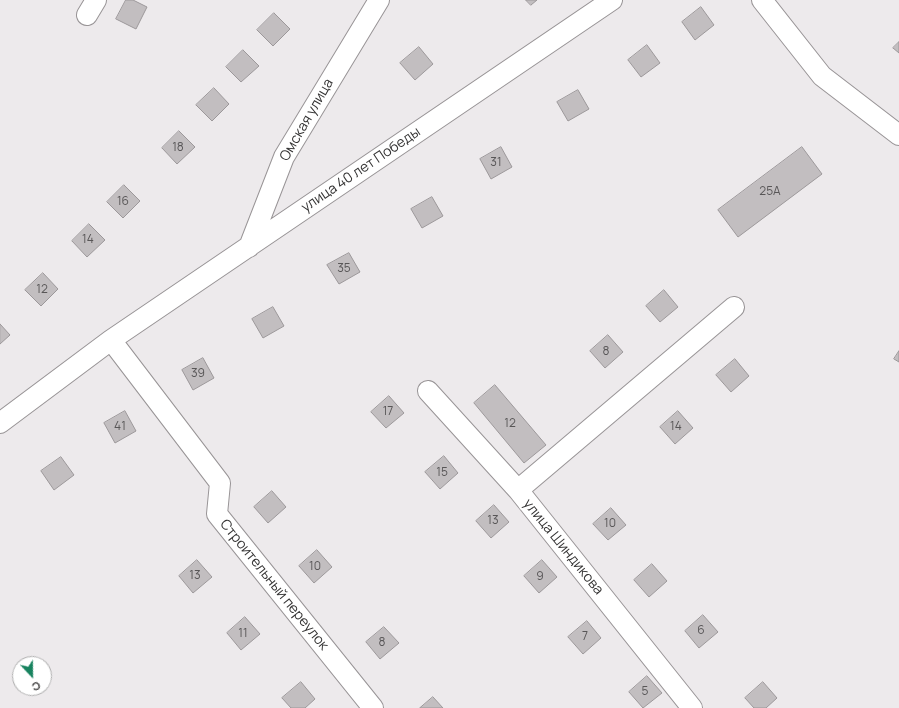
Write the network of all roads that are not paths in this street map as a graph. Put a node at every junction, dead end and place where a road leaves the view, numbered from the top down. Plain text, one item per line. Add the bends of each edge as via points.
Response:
1 (379, 0) edge
2 (612, 0) edge
3 (762, 0) edge
4 (899, 135) edge
5 (248, 247) junction
6 (734, 307) dead end
7 (110, 340) junction
8 (428, 391) dead end
9 (0, 423) edge
10 (518, 490) junction
11 (373, 708) edge
12 (692, 708) edge

1 - 5 street, Омская улица via 284,157
2 - 5 street, улица 40 лет Победы
3 - 4 street via 822,76
5 - 7 street, улица 40 лет Победы
6 - 10 street
7 - 9 street, улица 40 лет Победы
7 - 11 street, Строительный переулок via 220,484 217,514
8 - 10 street, улица Шиндикова
10 - 12 street, улица Шиндикова

